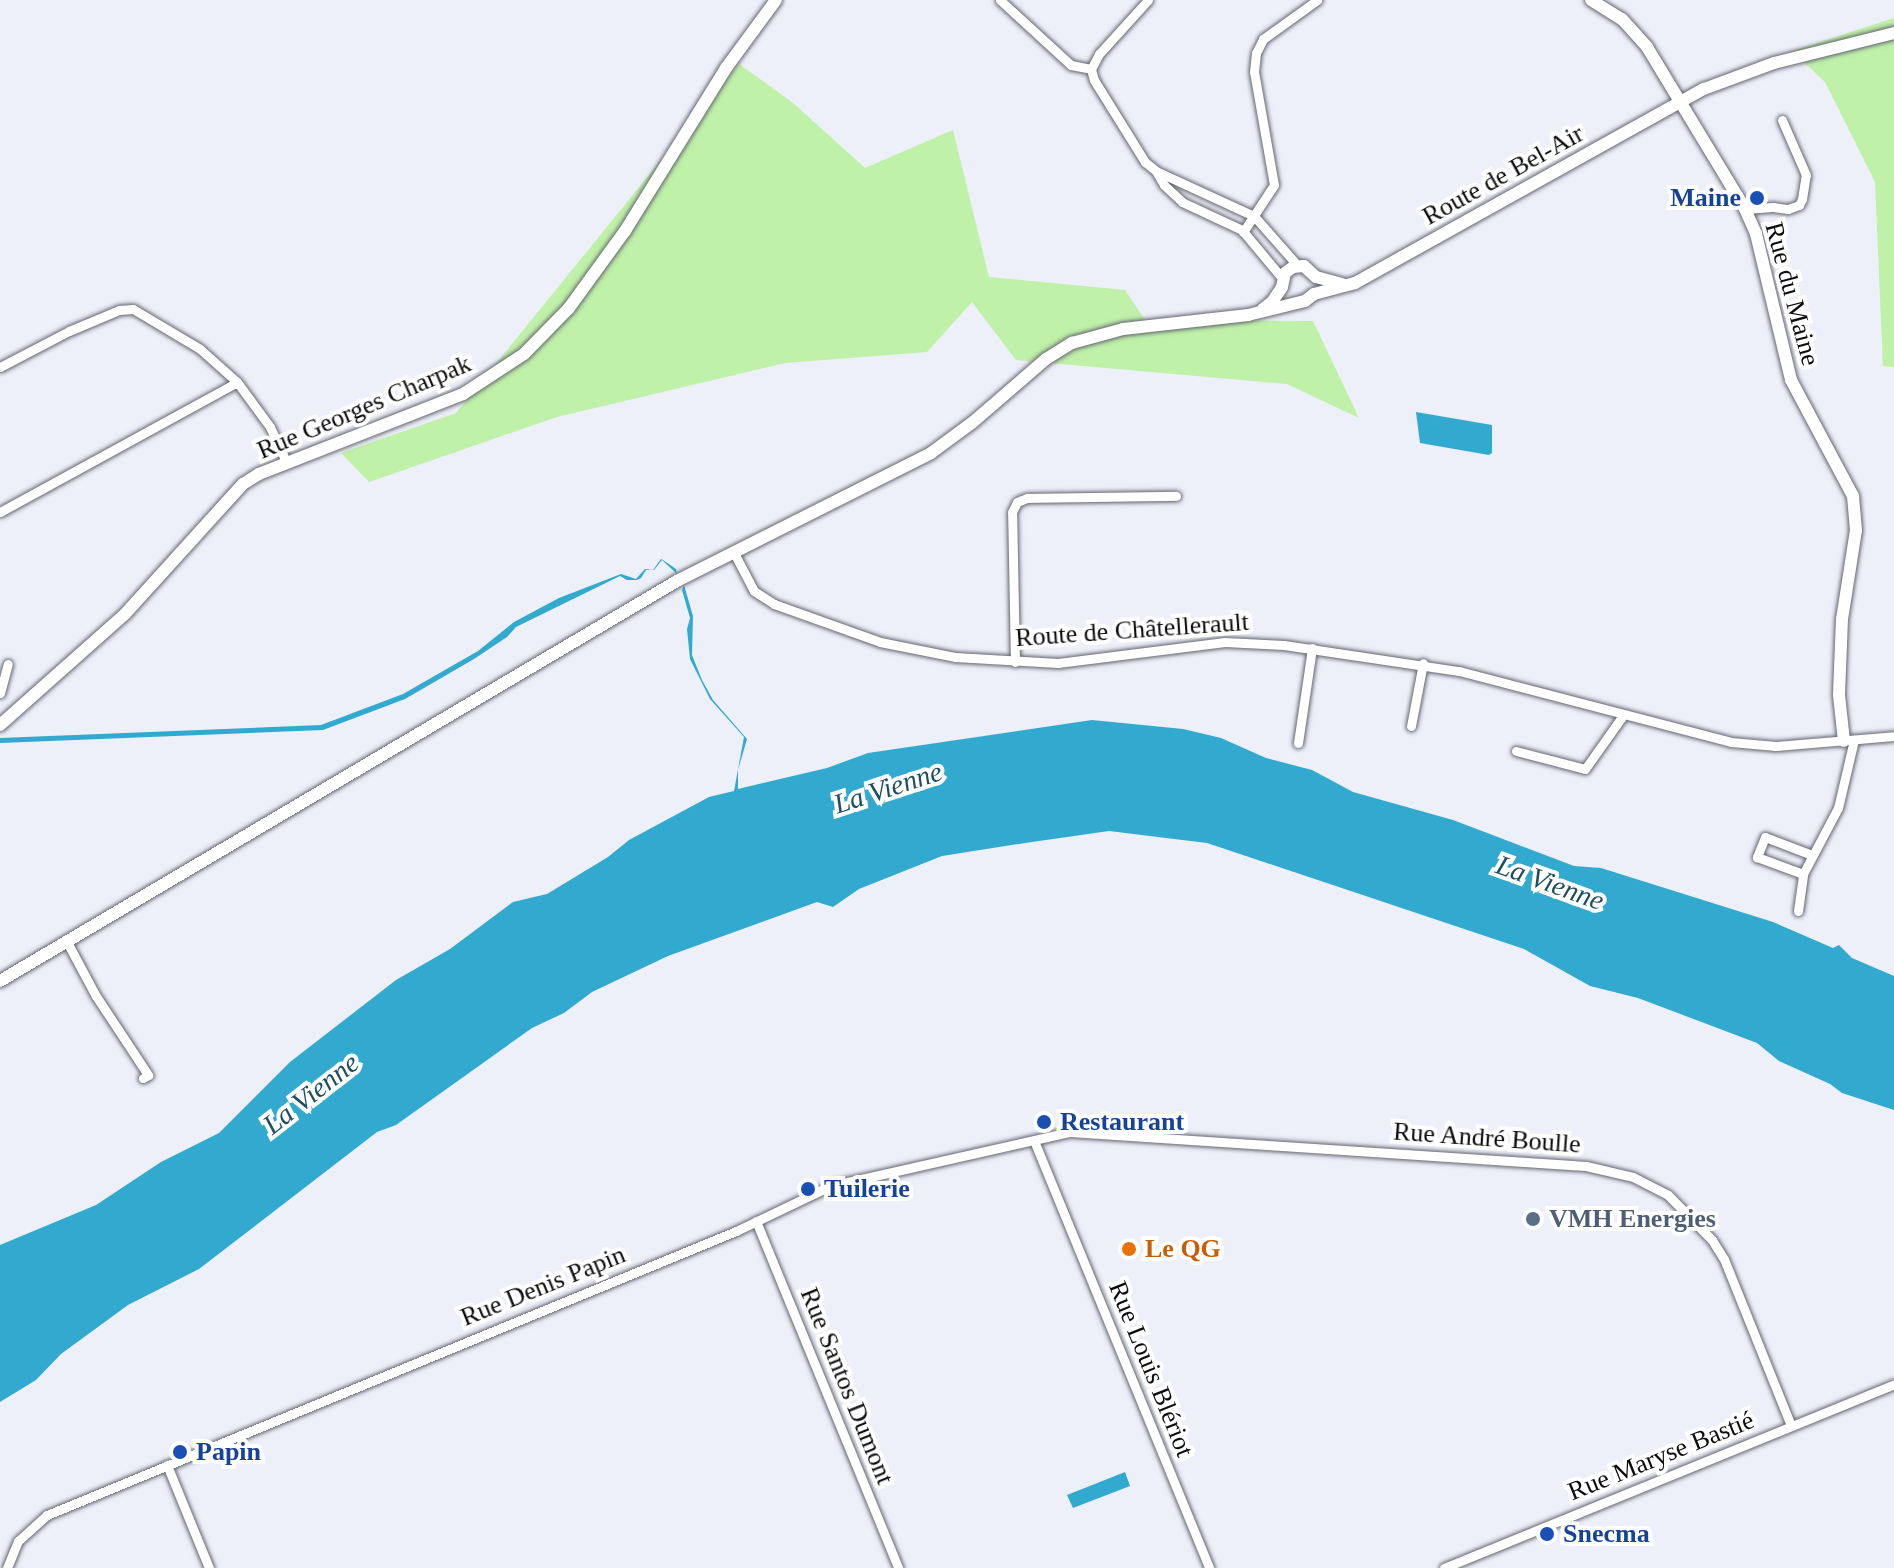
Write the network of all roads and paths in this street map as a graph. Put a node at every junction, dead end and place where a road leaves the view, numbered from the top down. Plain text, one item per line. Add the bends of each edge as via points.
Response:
1 (776, 0) edge
2 (1000, 0) edge
3 (1148, 0) edge
4 (1317, 0) edge
5 (1591, 0) edge
6 (1894, 33) edge
7 (1091, 69) junction
8 (1681, 100) junction
9 (1782, 120) dead end
10 (1156, 171) junction
11 (1745, 209) junction
12 (1254, 216) junction
13 (1243, 232) junction
14 (1298, 266) junction
15 (1316, 277) junction
16 (1282, 282) junction
17 (1346, 285) junction
18 (1314, 294) junction
19 (1295, 301) junction
20 (1257, 313) junction
21 (0, 367) edge
22 (237, 382) junction
23 (287, 463) junction
24 (1176, 496) dead end
25 (0, 512) edge
26 (733, 551) junction
27 (1312, 648) junction
28 (1015, 662) junction
29 (1423, 663) junction
30 (8, 664) dead end
31 (0, 693) edge
32 (1624, 714) junction
33 (0, 725) edge
34 (1411, 726) dead end
35 (1894, 736) edge
36 (1849, 740) junction
37 (1298, 743) dead end
38 (1516, 751) dead end
39 (1812, 855) junction
40 (1803, 874) junction
41 (1798, 911) dead end
42 (67, 942) junction
43 (0, 981) edge
44 (143, 1078) dead end
45 (1035, 1143) junction
46 (756, 1221) junction
47 (1894, 1384) edge
48 (1791, 1426) junction
49 (167, 1465) junction
50 (7, 1568) edge
51 (209, 1568) edge
52 (897, 1568) edge
53 (1209, 1568) edge
54 (1444, 1568) edge

1 - 23 street, Rue Georges Charpak via 569,308 508,367 463,394
2 - 7 street via 1071,65
3 - 7 street
4 - 12 street via 1263,39 1256,53 1254,72 1274,185
5 - 8 street, Rue du Maine via 1634,31
6 - 8 street, Route de Bel-Air via 1747,71
7 - 10 street via 1105,101
8 - 11 street, Rue du Maine
8 - 17 street, Route de Bel-Air via 1371,276
9 - 11 street via 1804,167 1802,199 1795,208
10 - 12 street
10 - 13 street via 1182,202
11 - 36 street, Rue du Maine via 1756,234 1791,380 1853,496 1856,530 1842,619 1839,695
12 - 13 street
12 - 14 street
13 - 16 street
14 - 15 street via 1309,268
14 - 16 street via 1288,269
15 - 17 street
15 - 18 street
16 - 19 street
16 - 20 street via 1272,302
17 - 18 street, Route de Bel-Air
18 - 19 street
19 - 20 street
20 - 26 street via 1123,329 1072,343 931,453
21 - 22 street via 119,310 140,312 200,349
22 - 23 street via 265,419
22 - 25 street
23 - 33 street, Rue Georges Charpak via 243,484 125,614
24 - 28 street via 1017,502 1012,512
26 - 28 street, Route de Châtellerault via 754,591 817,621 921,652
26 - 42 street
27 - 28 street, Route de Châtellerault via 1225,642 1096,660
27 - 29 street, Route de Châtellerault
27 - 37 street
29 - 32 street, Route de Châtellerault
29 - 34 street
30 - 31 street
32 - 36 street, Route de Châtellerault via 1731,742 1776,746
32 - 38 street via 1585,769
35 - 36 street, Route de Châtellerault
36 - 39 street via 1838,808
39 - 40 street
39 - 40 street via 1765,837 1757,857
40 - 41 street
42 - 43 street
42 - 44 street via 148,1075
45 - 46 street, Rue Denis Papin via 850,1180
45 - 48 street, Rue André Boulle via 1070,1132 1586,1166 1633,1177 1668,1195 1712,1240
45 - 53 street, Rue Louis Blériot
46 - 49 street, Rue Denis Papin
46 - 52 street, Rue Santos Dumont
47 - 48 street, Rue Maryse Bastié
48 - 54 street, Rue Maryse Bastié
49 - 50 street, Rue Denis Papin via 47,1515 26,1531
49 - 51 street

